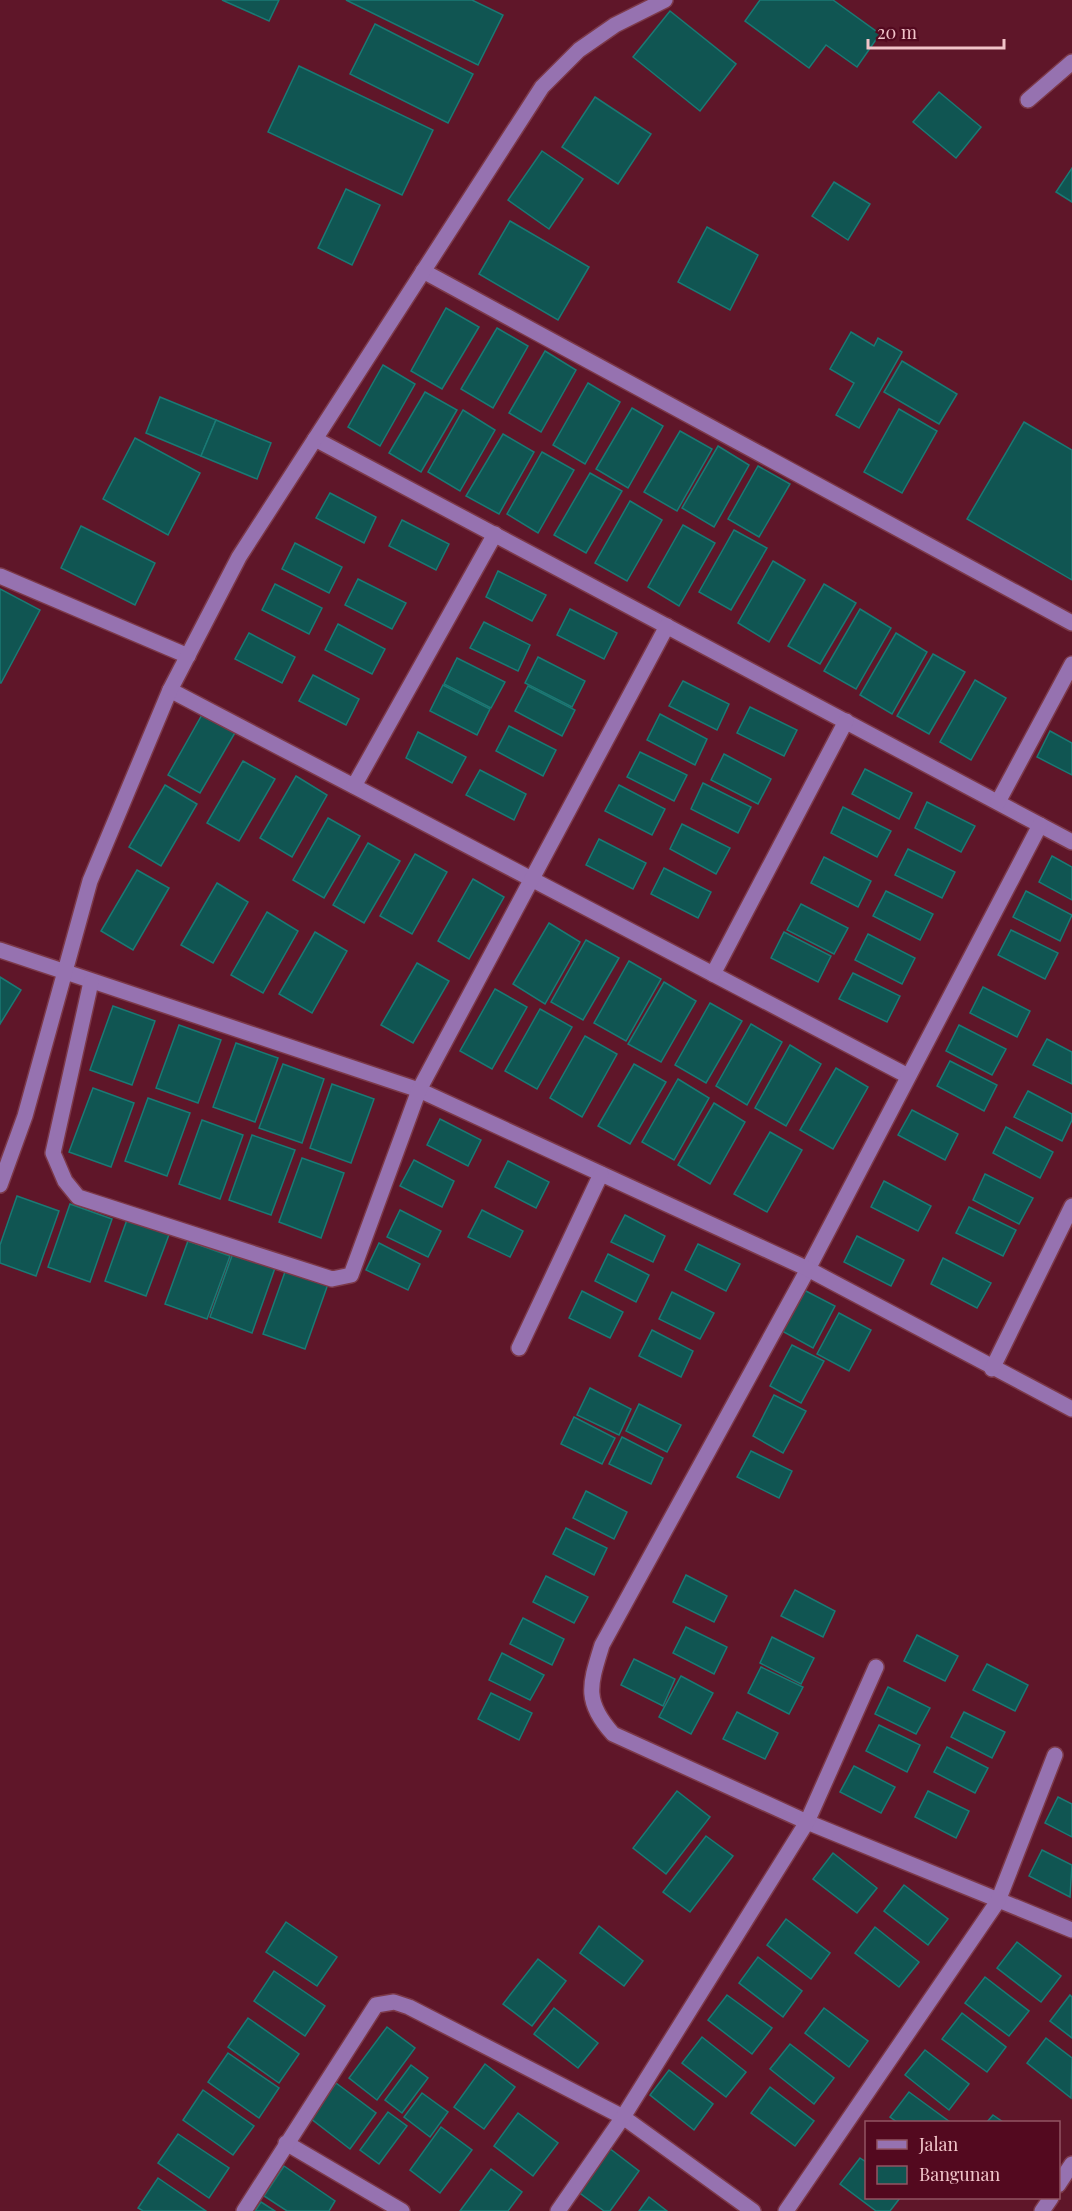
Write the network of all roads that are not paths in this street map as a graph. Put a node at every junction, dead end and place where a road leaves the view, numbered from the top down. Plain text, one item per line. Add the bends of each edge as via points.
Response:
1 (665, 0) edge
2 (1072, 62) edge
3 (1028, 100) dead end
4 (423, 271) junction
5 (315, 439) junction
6 (495, 534) junction
7 (0, 576) edge
8 (1072, 623) edge
9 (667, 626) junction
10 (188, 656) junction
11 (1072, 664) edge
12 (170, 690) junction
13 (846, 721) junction
14 (354, 786) junction
15 (998, 802) junction
16 (1040, 825) junction
17 (1072, 842) edge
18 (532, 880) junction
19 (0, 950) edge
20 (64, 973) junction
21 (713, 974) junction
22 (91, 982) junction
23 (908, 1076) junction
24 (419, 1090) junction
25 (601, 1174) junction
26 (0, 1185) edge
27 (1072, 1206) edge
28 (808, 1269) junction
29 (519, 1348) dead end
30 (992, 1369) junction
31 (1072, 1409) edge
32 (876, 1667) dead end
33 (1054, 1755) dead end
34 (807, 1822) junction
35 (998, 1901) junction
36 (1072, 1930) edge
37 (623, 2116) junction
38 (286, 2143) junction
39 (1072, 2164) edge
40 (1060, 2183) edge
41 (244, 2211) edge
42 (402, 2211) edge
43 (558, 2211) edge
44 (753, 2211) edge
45 (786, 2211) edge

1 - 4 street via 579,50 542,87
2 - 3 street
4 - 5 street
4 - 8 street
5 - 6 street
5 - 10 street via 238,557
6 - 9 street
6 - 14 street
7 - 10 street
9 - 13 street
9 - 18 street
10 - 12 street
11 - 15 street
12 - 14 street
12 - 20 street via 90,881
13 - 15 street
13 - 21 street
14 - 18 street
15 - 16 street
16 - 17 street
16 - 23 street
18 - 21 street
18 - 24 street
19 - 20 street
20 - 22 street
20 - 26 street via 25,1116
21 - 23 street
22 - 24 street
22 - 24 street via 53,1152 65,1180 78,1197 332,1279 345,1279 351,1275
23 - 28 street
24 - 25 street
25 - 28 street
25 - 29 street
27 - 30 street
28 - 30 street
28 - 34 street via 602,1645 591,1680 591,1700 598,1717 613,1734
30 - 31 street
32 - 34 street
33 - 35 street
34 - 35 street
34 - 37 street
35 - 36 street
35 - 45 street
37 - 38 street via 410,2007 393,2002 376,2005
37 - 43 street
37 - 44 street
38 - 41 street
38 - 42 street
39 - 40 street

